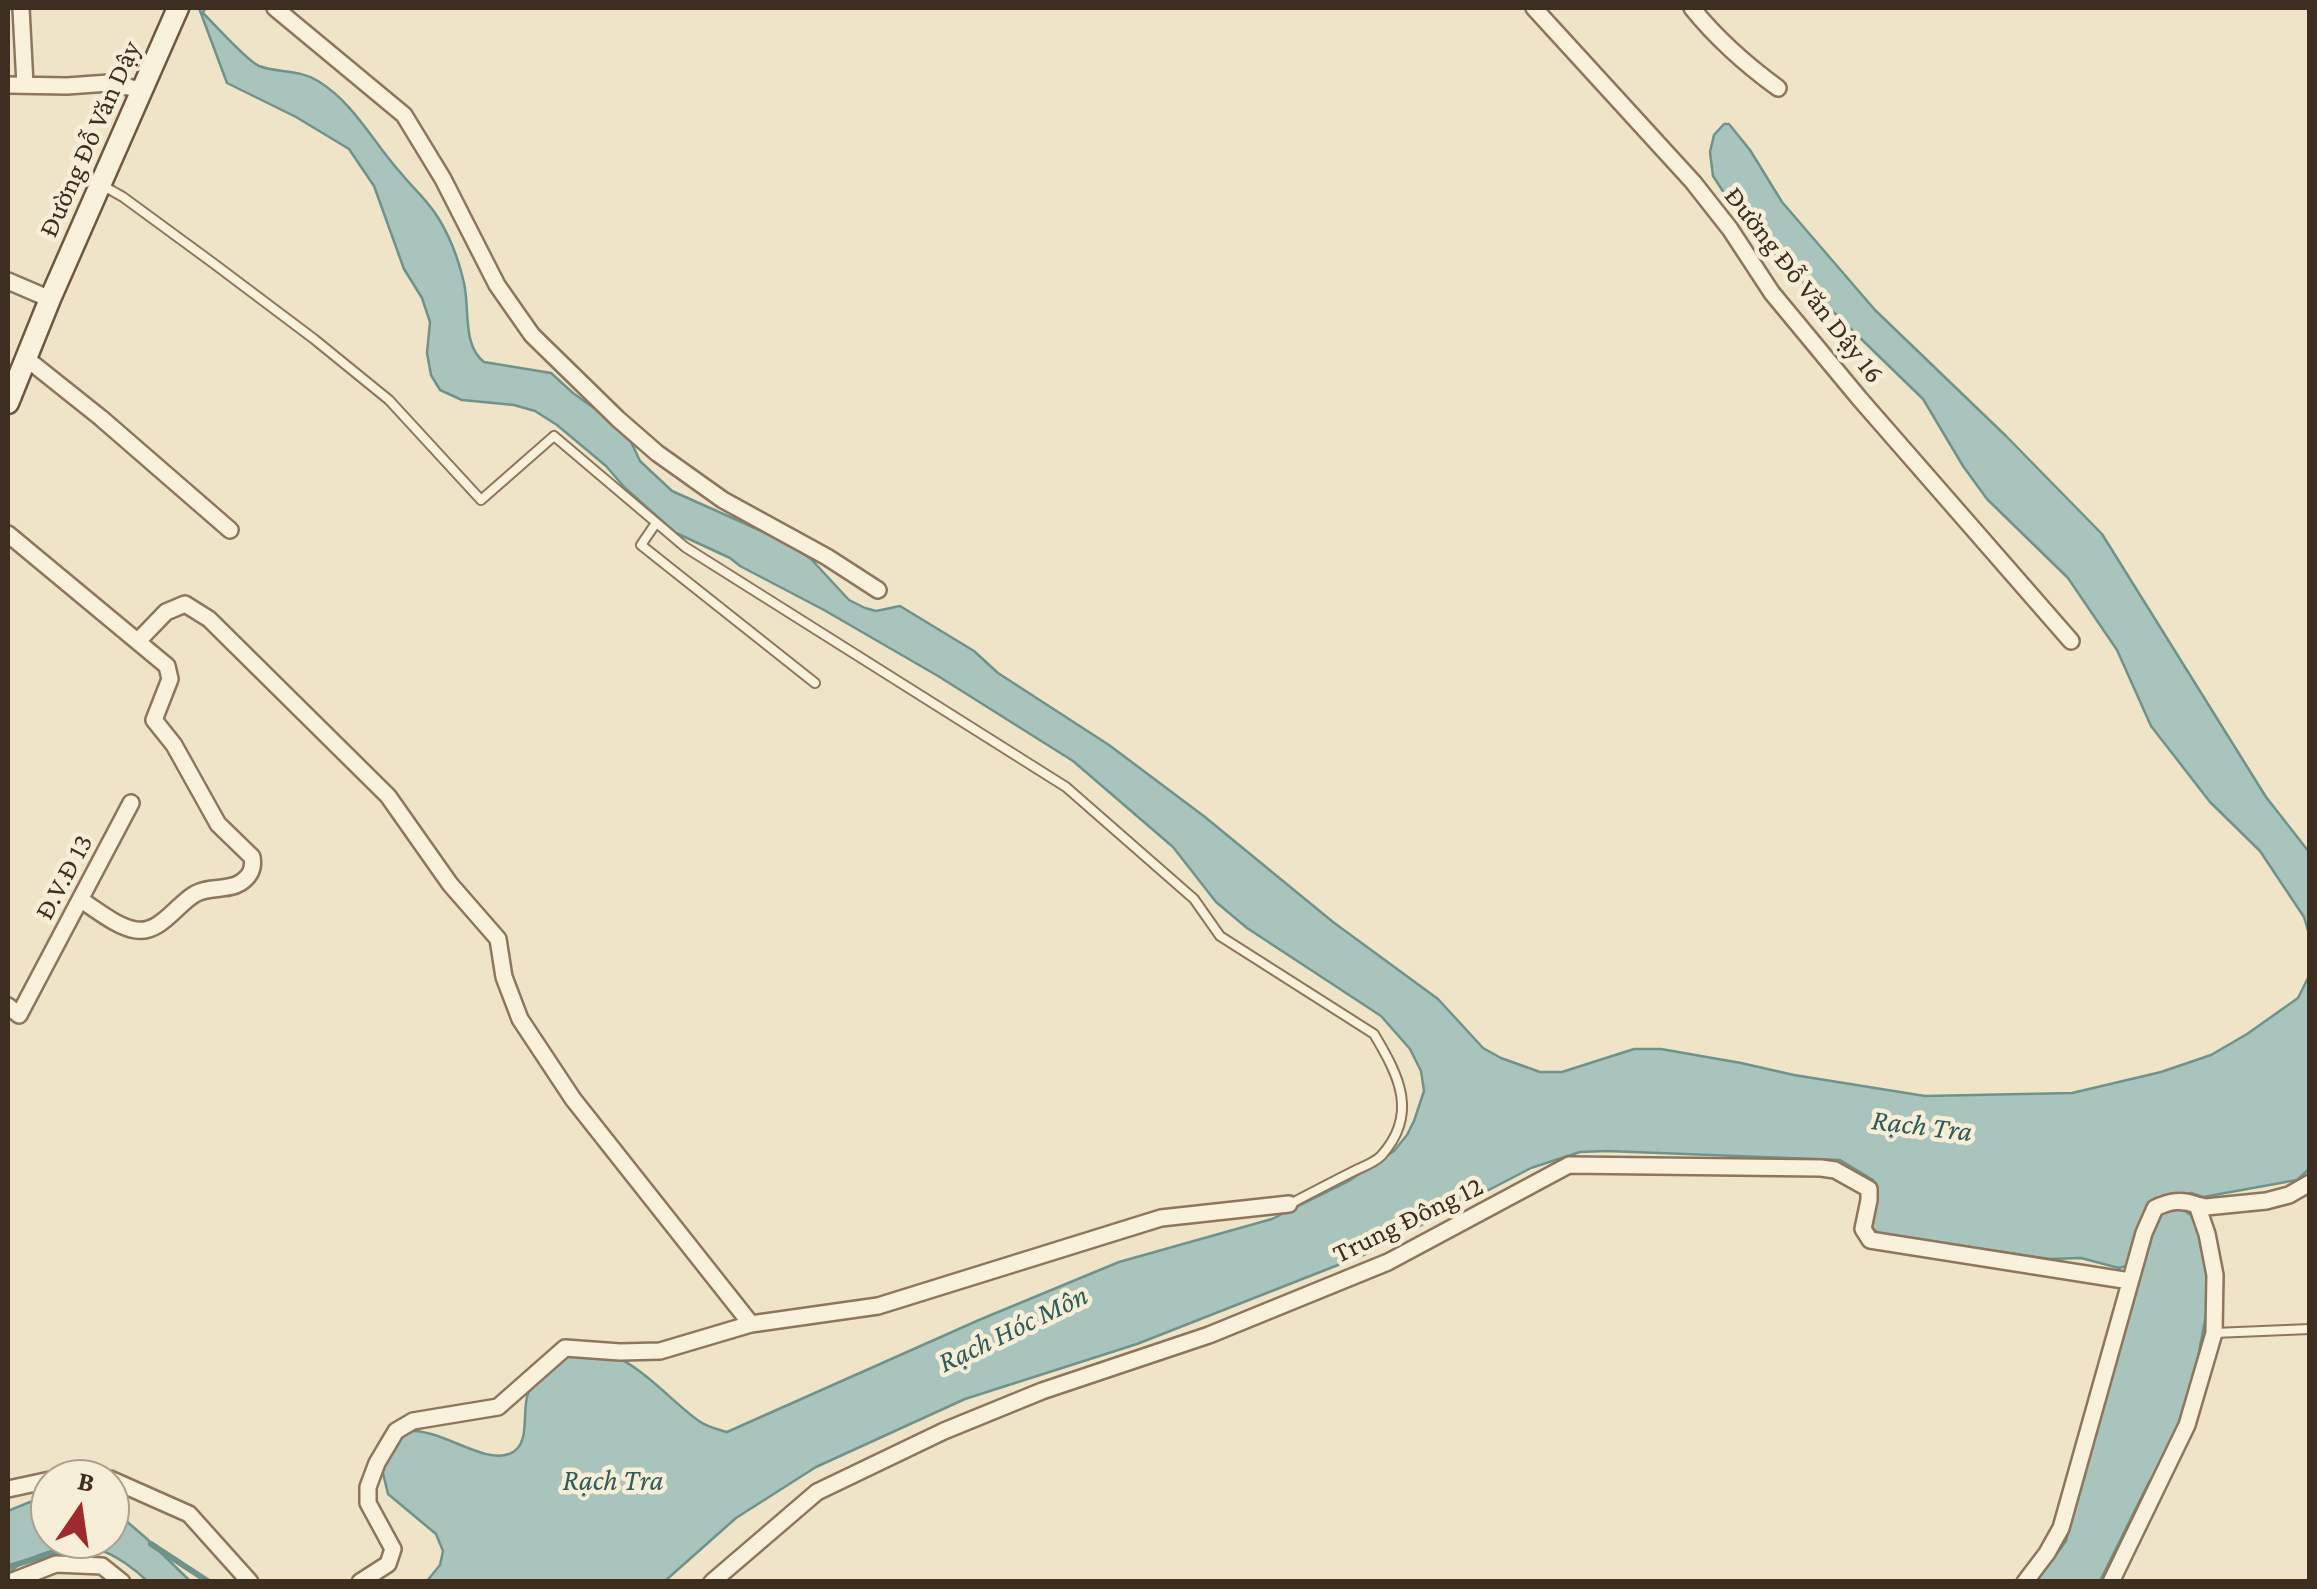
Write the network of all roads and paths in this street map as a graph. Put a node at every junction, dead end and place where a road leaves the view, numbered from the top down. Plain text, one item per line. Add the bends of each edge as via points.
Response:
1 (21, 8) edge
2 (178, 8) edge
3 (275, 8) edge
4 (1534, 8) edge
5 (1692, 8) edge
6 (8, 84) edge
7 (26, 85) junction
8 (1778, 88) dead end
9 (142, 90) junction
10 (100, 184) junction
11 (8, 281) edge
12 (50, 299) junction
13 (27, 360) junction
14 (8, 403) edge
15 (656, 523) junction
16 (230, 530) dead end
17 (8, 534) edge
18 (878, 590) dead end
19 (138, 641) junction
20 (2071, 641) dead end
21 (815, 683) dead end
22 (132, 803) dead end
23 (82, 900) junction
24 (8, 1006) edge
25 (2310, 1183) edge
26 (1289, 1204) joint
27 (2197, 1205) junction
28 (2130, 1281) junction
29 (750, 1324) junction
30 (2310, 1329) edge
31 (2214, 1333) junction
32 (130, 1488) edge
33 (10, 1582) edge
34 (122, 1582) edge
35 (250, 1582) edge
36 (360, 1582) edge
37 (712, 1582) edge
38 (2025, 1582) edge
39 (2111, 1582) edge

1 - 7 street
2 - 9 main road, Đường Đỗ Văn Dậy
3 - 18 street via 404,114 497,285 532,335 575,377 658,453 710,490
4 - 20 street, Đường Đỗ Văn Dậy 16 via 1693,182 1772,294
5 - 8 street
6 - 7 street
7 - 9 street via 109,82
9 - 10 main road, Đường Đỗ Văn Dậy
10 - 12 main road, Đường Đỗ Văn Dậy
10 - 15 lane via 213,262 389,400 481,500 554,436
11 - 12 street
12 - 13 main road, Đường Đỗ Văn Dậy
13 - 14 main road, Đường Đỗ Văn Dậy
13 - 16 street
15 - 21 lane via 641,544
15 - 26 lane via 1066,787 1194,899 1220,936 1374,1034 1404,1109 1393,1137 1379,1158
17 - 19 street
19 - 23 street via 169,670 154,720 218,824 252,857 252,870 238,885 198,892 148,930 126,927
19 - 29 street via 166,612 185,604 209,619 388,796 498,940 520,1019 573,1099
22 - 23 street, Đ.V.Đ 13
23 - 24 street, Đ.V.Đ 13 via 19,1015
25 - 27 street via 2266,1201
26 - 29 street via 1161,1218 878,1306
27 - 28 street via 2170,1201 2155,1208
27 - 31 street via 2215,1275
28 - 37 street, Trung Đông 12 via 1870,1240 1863,1229 1869,1189 1835,1170 1569,1165 1388,1262 1209,1335 1042,1391 833,1484
28 - 38 street via 2061,1528
29 - 36 street via 660,1350 565,1348 498,1407 396,1430 368,1487 368,1504 393,1549 388,1564
30 - 31 lane
31 - 39 street via 2187,1426
32 - 35 street via 189,1514
33 - 34 street via 56,1564 102,1566

